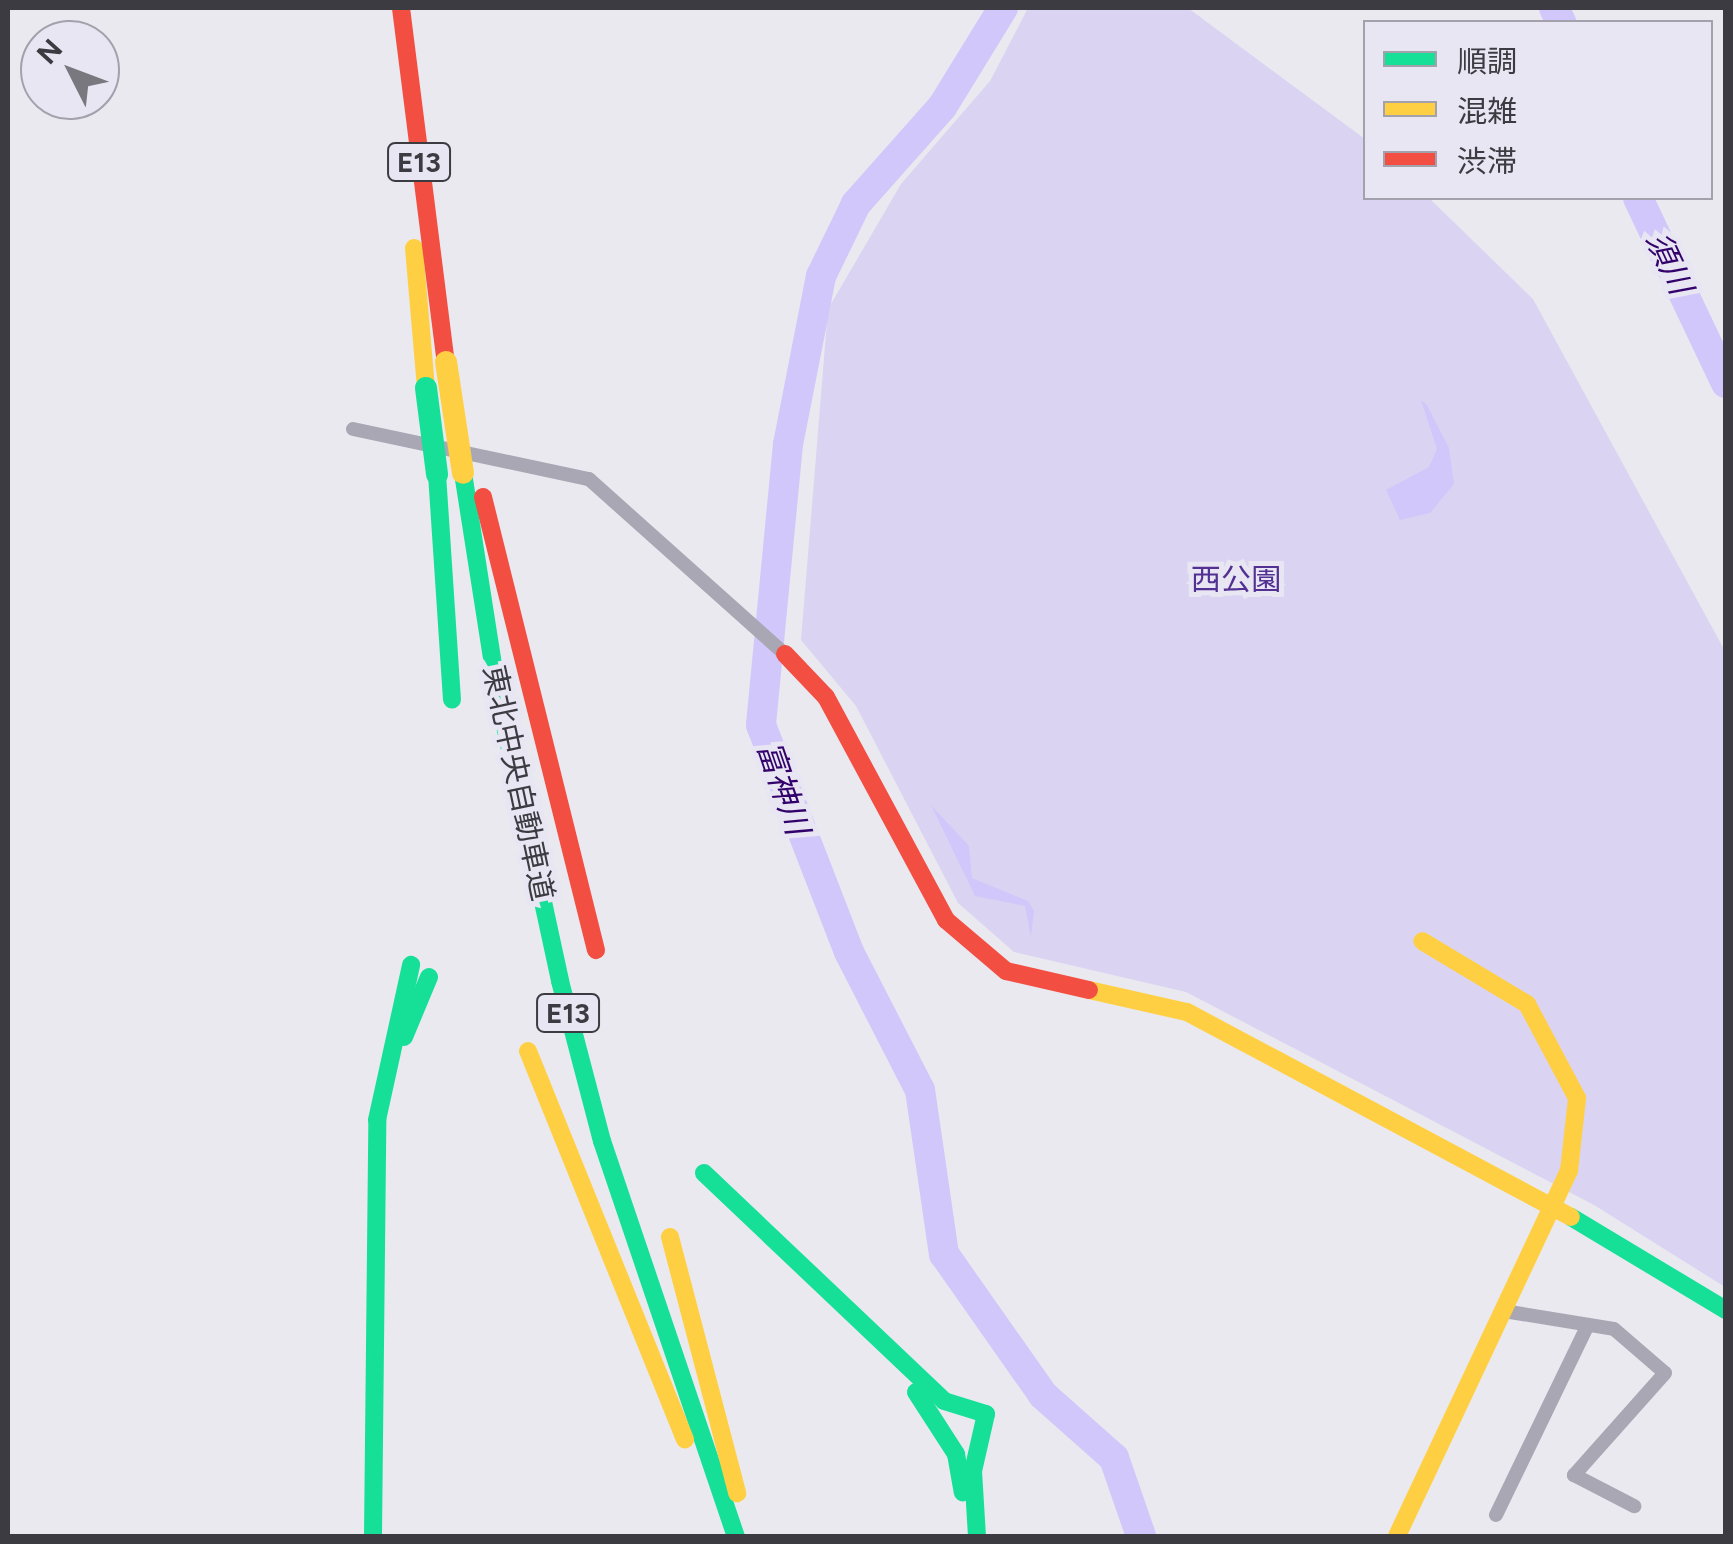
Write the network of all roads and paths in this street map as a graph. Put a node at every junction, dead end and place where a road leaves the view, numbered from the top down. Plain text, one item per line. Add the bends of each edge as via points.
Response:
1 (401, 8) edge
2 (411, 87) junction
3 (353, 429) dead end
4 (471, 473) junction
5 (785, 654) joint
6 (452, 700) dead end
7 (1422, 941) dead end
8 (596, 950) dead end
9 (528, 1050) dead end
10 (1554, 1206) junction
11 (670, 1237) dead end
12 (1726, 1310) edge
13 (1504, 1311) junction
14 (1588, 1325) junction
15 (1634, 1506) dead end
16 (1496, 1515) dead end
17 (373, 1536) edge
18 (382, 1536) edge
19 (727, 1536) edge
20 (736, 1536) edge
21 (753, 1536) edge
22 (966, 1536) edge
23 (977, 1536) edge
24 (1397, 1536) edge

1 - 2 main road, 東北中央自動車道 / E13
2 - 4 main road, 東北中央自動車道 / E13, bridge via 428,236
2 - 6 main road, bridge via 408,180
3 - 5 street via 589,479
4 - 8 main road
4 - 20 main road, 東北中央自動車道 / E13 via 497,690 565,999 652,1301
5 - 10 main road via 826,697 921,881 971,946 1006,970 1187,1012
7 - 10 main road via 1500,983 1557,1049 1577,1098 1569,1171
9 - 19 main road
10 - 12 main road
10 - 13 main road
11 - 21 main road
13 - 14 street
13 - 24 main road
14 - 15 street via 1614,1329 1666,1373 1574,1475
14 - 16 street
17 - 18 main road via 378,1120 420,971 394,1060
22 - 23 main road via 962,1470 934,1409 700,1180 944,1401 986,1414 973,1471

